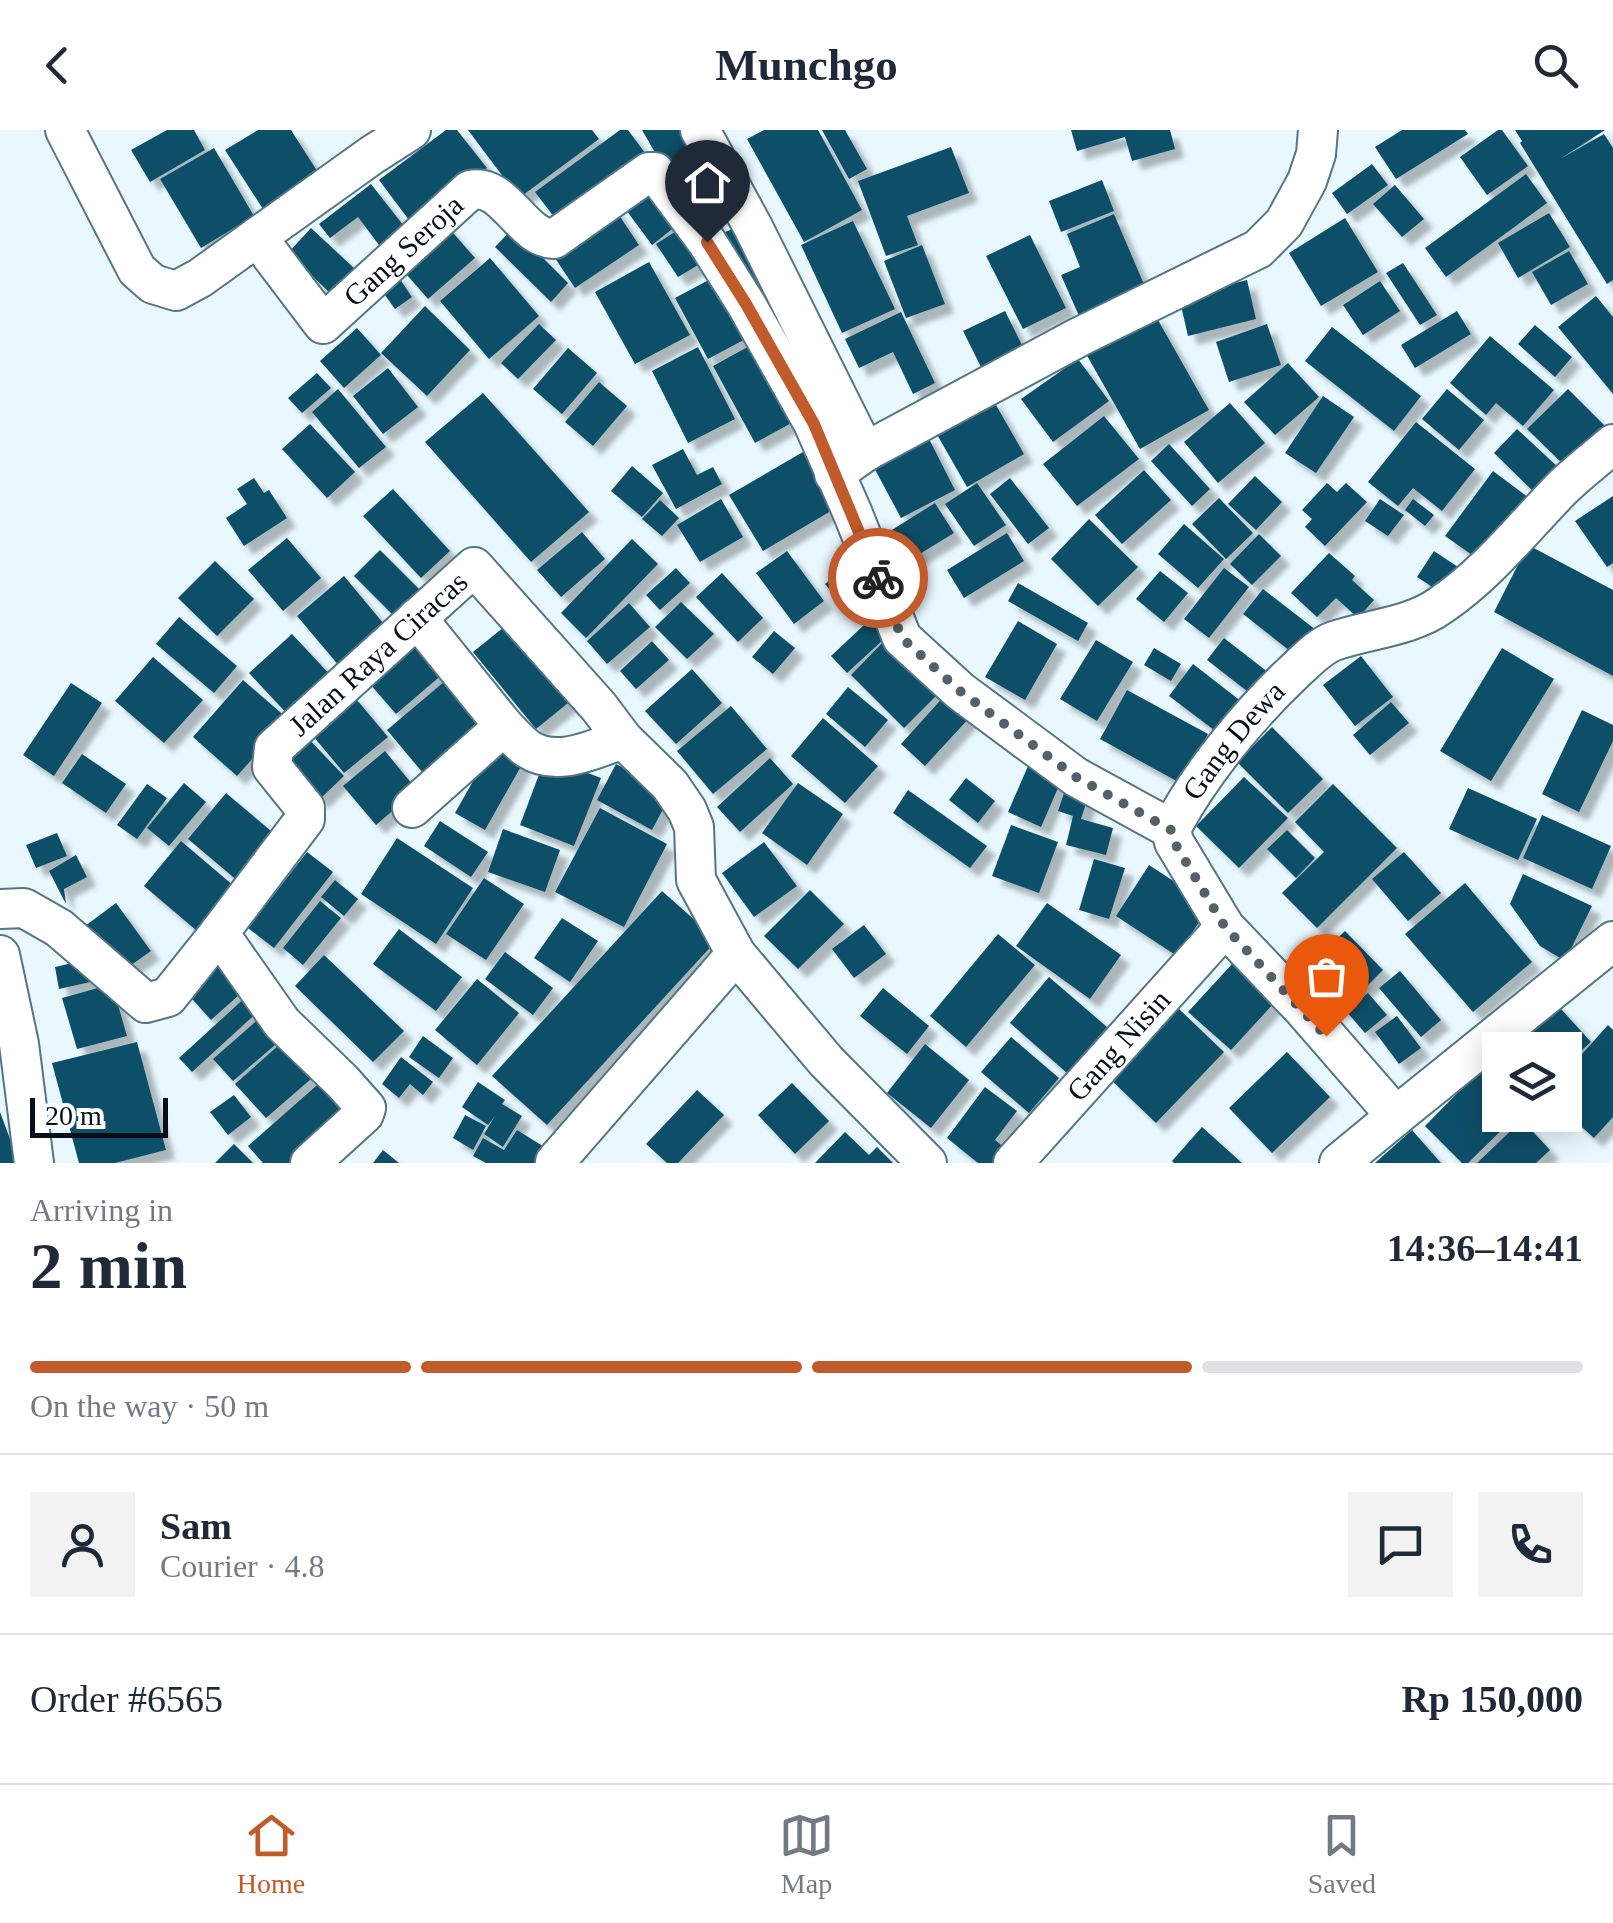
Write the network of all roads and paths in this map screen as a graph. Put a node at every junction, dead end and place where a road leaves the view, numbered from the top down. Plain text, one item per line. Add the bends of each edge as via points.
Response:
1 (65, 130) edge
2 (411, 130) edge
3 (700, 130) edge
4 (1318, 130) edge
5 (362, 143) edge
6 (257, 238) junction
7 (1613, 444) edge
8 (865, 452) junction
9 (834, 474) junction
10 (417, 618) junction
11 (504, 726) junction
12 (623, 739) junction
13 (412, 808) dead end
14 (1171, 830) junction
15 (0, 909) edge
16 (1225, 927) junction
17 (219, 933) junction
18 (1613, 941) edge
19 (0, 954) edge
20 (736, 954) junction
21 (1396, 1116) junction
22 (555, 1162) edge
23 (34, 1163) edge
24 (310, 1163) edge
25 (927, 1163) edge
26 (1013, 1163) edge
27 (1340, 1163) edge

1 - 6 street via 137,270 153,284 176,291
2 - 5 street
3 - 8 street
4 - 8 street via 1307,181 1284,223 1258,249
5 - 6 street
6 - 9 street, Gang Seroja via 323,324 470,190 491,192 540,237 554,240 655,172 746,304 814,424
7 - 14 street, Gang Dewa via 1438,608 1330,642 1310,657 1246,723
8 - 9 street
9 - 14 street, Gang Seroja via 902,638 960,691 1076,777
10 - 11 street
10 - 12 street, Jalan Raya Ciracas via 474,566
10 - 17 street, Jalan Raya Ciracas via 274,748 272,767 305,808 305,819
11 - 12 street via 530,750 553,758
11 - 13 street
12 - 20 street, Jalan Raya Ciracas via 686,810 694,827 696,880
14 - 16 street, Gang Dewa
15 - 17 street, Jalan Raya Ciracas via 24,908 59,928 146,1003 168,996
16 - 21 street, Gang Dewa
16 - 26 street, Gang Nisin
17 - 24 street via 282,1024 366,1108
18 - 21 street
19 - 23 street
20 - 22 street
20 - 25 street, Jalan Raya Ciracas via 826,1060
21 - 27 street

